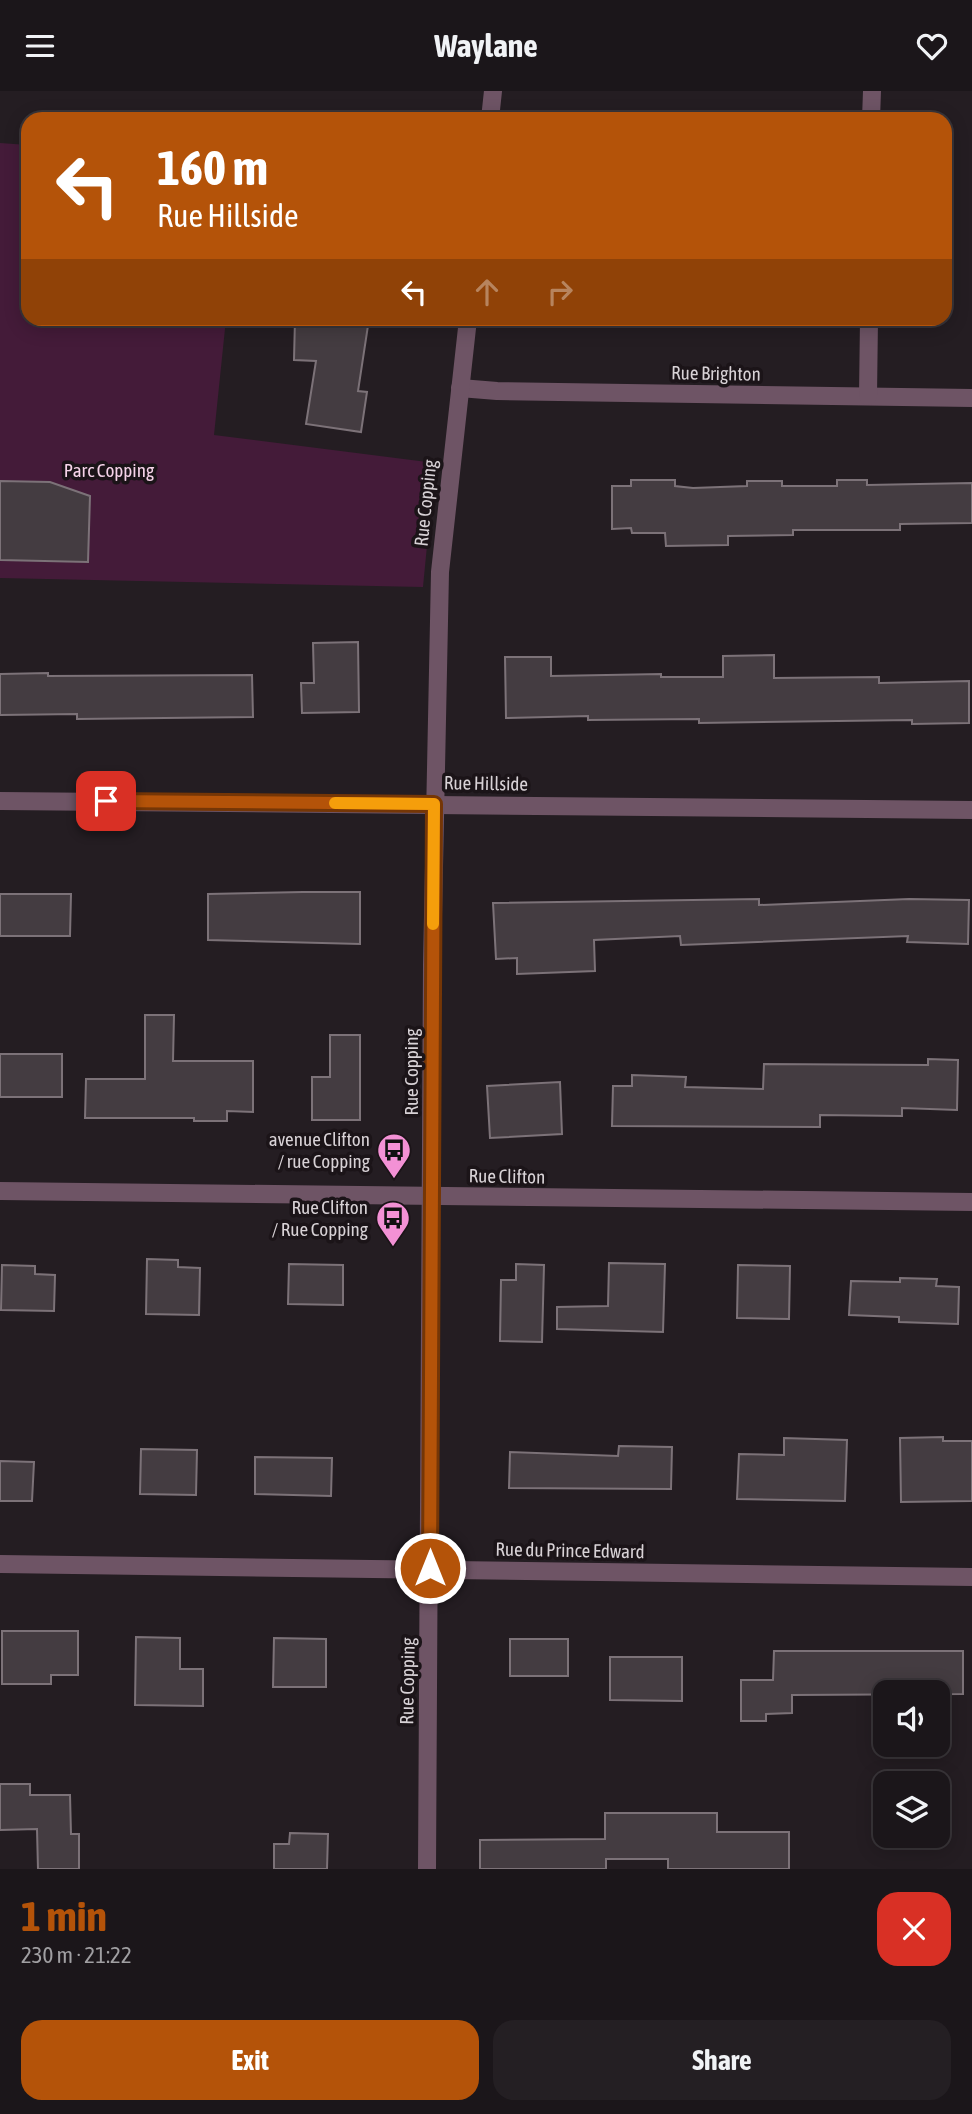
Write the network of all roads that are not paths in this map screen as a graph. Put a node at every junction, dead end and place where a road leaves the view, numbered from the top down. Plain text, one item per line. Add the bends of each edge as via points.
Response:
1 (493, 91) edge
2 (872, 91) edge
3 (491, 112) edge
4 (872, 112) edge
5 (467, 326) edge
6 (869, 326) edge
7 (460, 388) junction
8 (867, 396) junction
9 (972, 398) edge
10 (0, 801) edge
11 (434, 804) junction
12 (972, 810) edge
13 (0, 1191) edge
14 (432, 1196) junction
15 (972, 1202) edge
16 (0, 1564) edge
17 (430, 1568) junction
18 (972, 1577) edge
19 (427, 1869) edge

1 - 3 street
2 - 4 street
5 - 7 street, Rue Copping
6 - 8 street
7 - 8 street, Rue Brighton
7 - 11 street, Rue Copping via 440,572
8 - 9 street, Rue Brighton
10 - 11 street, Rue Hillside
11 - 12 street, Rue Hillside
11 - 14 street, Rue Copping
13 - 14 street, Rue Clifton
14 - 15 street, Rue Clifton
14 - 17 street, Rue Copping
16 - 17 street, Rue du Prince Edward
17 - 18 street, Rue du Prince Edward
17 - 19 street, Rue Copping

